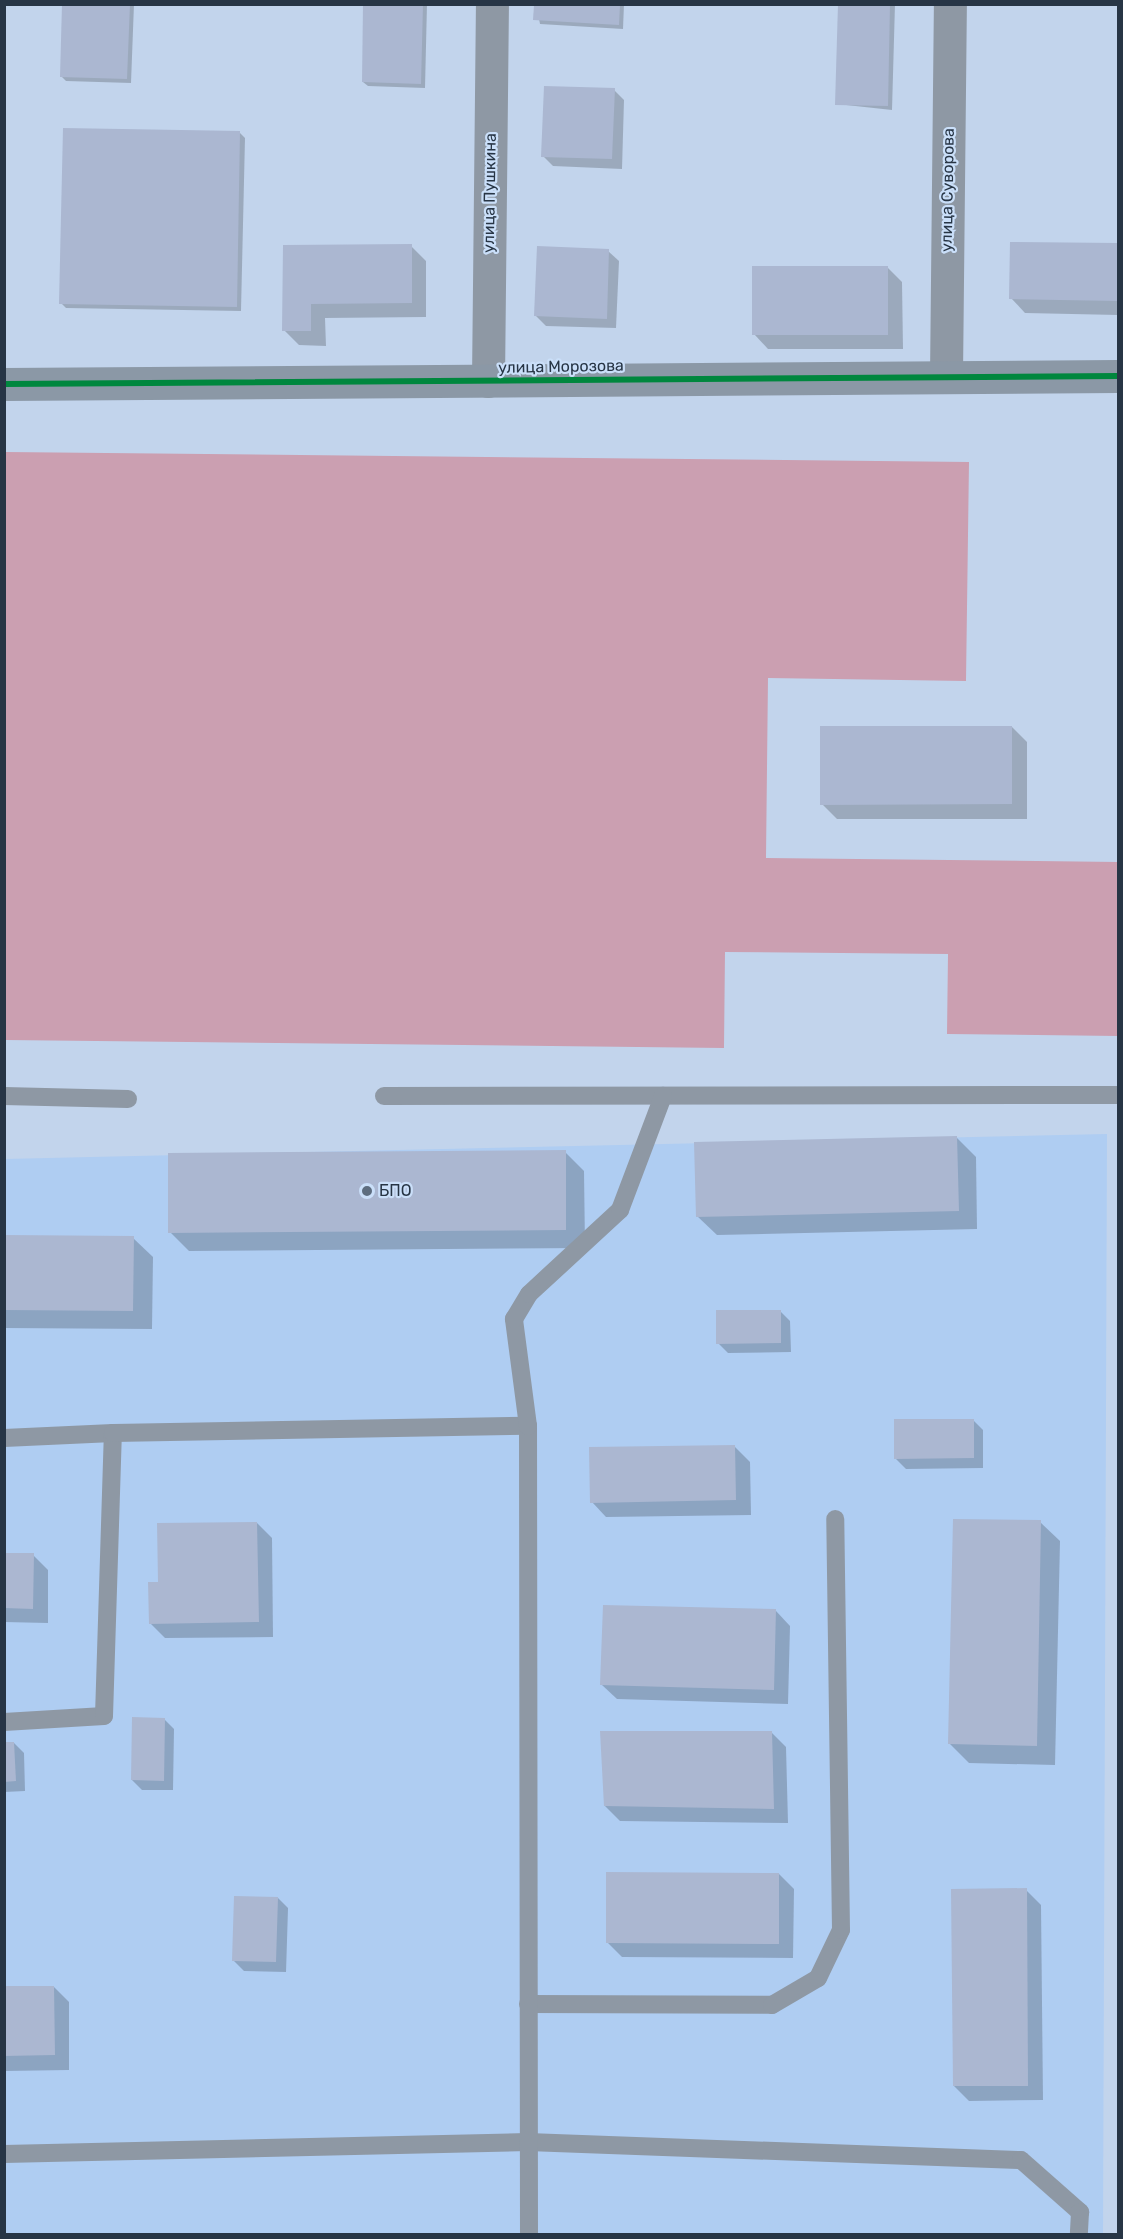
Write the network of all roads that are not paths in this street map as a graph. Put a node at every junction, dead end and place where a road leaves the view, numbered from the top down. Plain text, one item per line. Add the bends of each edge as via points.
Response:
1 (492, 4) edge
2 (950, 4) edge
3 (946, 376) junction
4 (1119, 376) edge
5 (488, 381) junction
6 (4, 384) edge
7 (1119, 1095) edge
8 (4, 1096) edge
9 (384, 1096) dead end
10 (663, 1096) junction
11 (128, 1099) dead end
12 (528, 1426) junction
13 (113, 1433) junction
14 (4, 1438) edge
15 (835, 1519) dead end
16 (4, 1722) edge
17 (528, 2004) junction
18 (528, 2142) junction
19 (4, 2154) edge
20 (529, 2235) edge
21 (1079, 2235) edge

1 - 5 street, улица Пушкина
2 - 3 street, улица Суворова
3 - 4 street, улица Морозова
3 - 5 street, улица Морозова
5 - 6 street, улица Морозова
7 - 10 lane
8 - 11 lane
9 - 10 lane
10 - 12 lane via 621,1210 529,1294 514,1319
12 - 13 lane
12 - 17 lane
13 - 14 lane
13 - 16 lane via 104,1716
15 - 17 lane via 841,1930 818,1978 772,2005
17 - 18 lane
18 - 19 lane
18 - 20 lane
18 - 21 lane via 1021,2160 1080,2212

